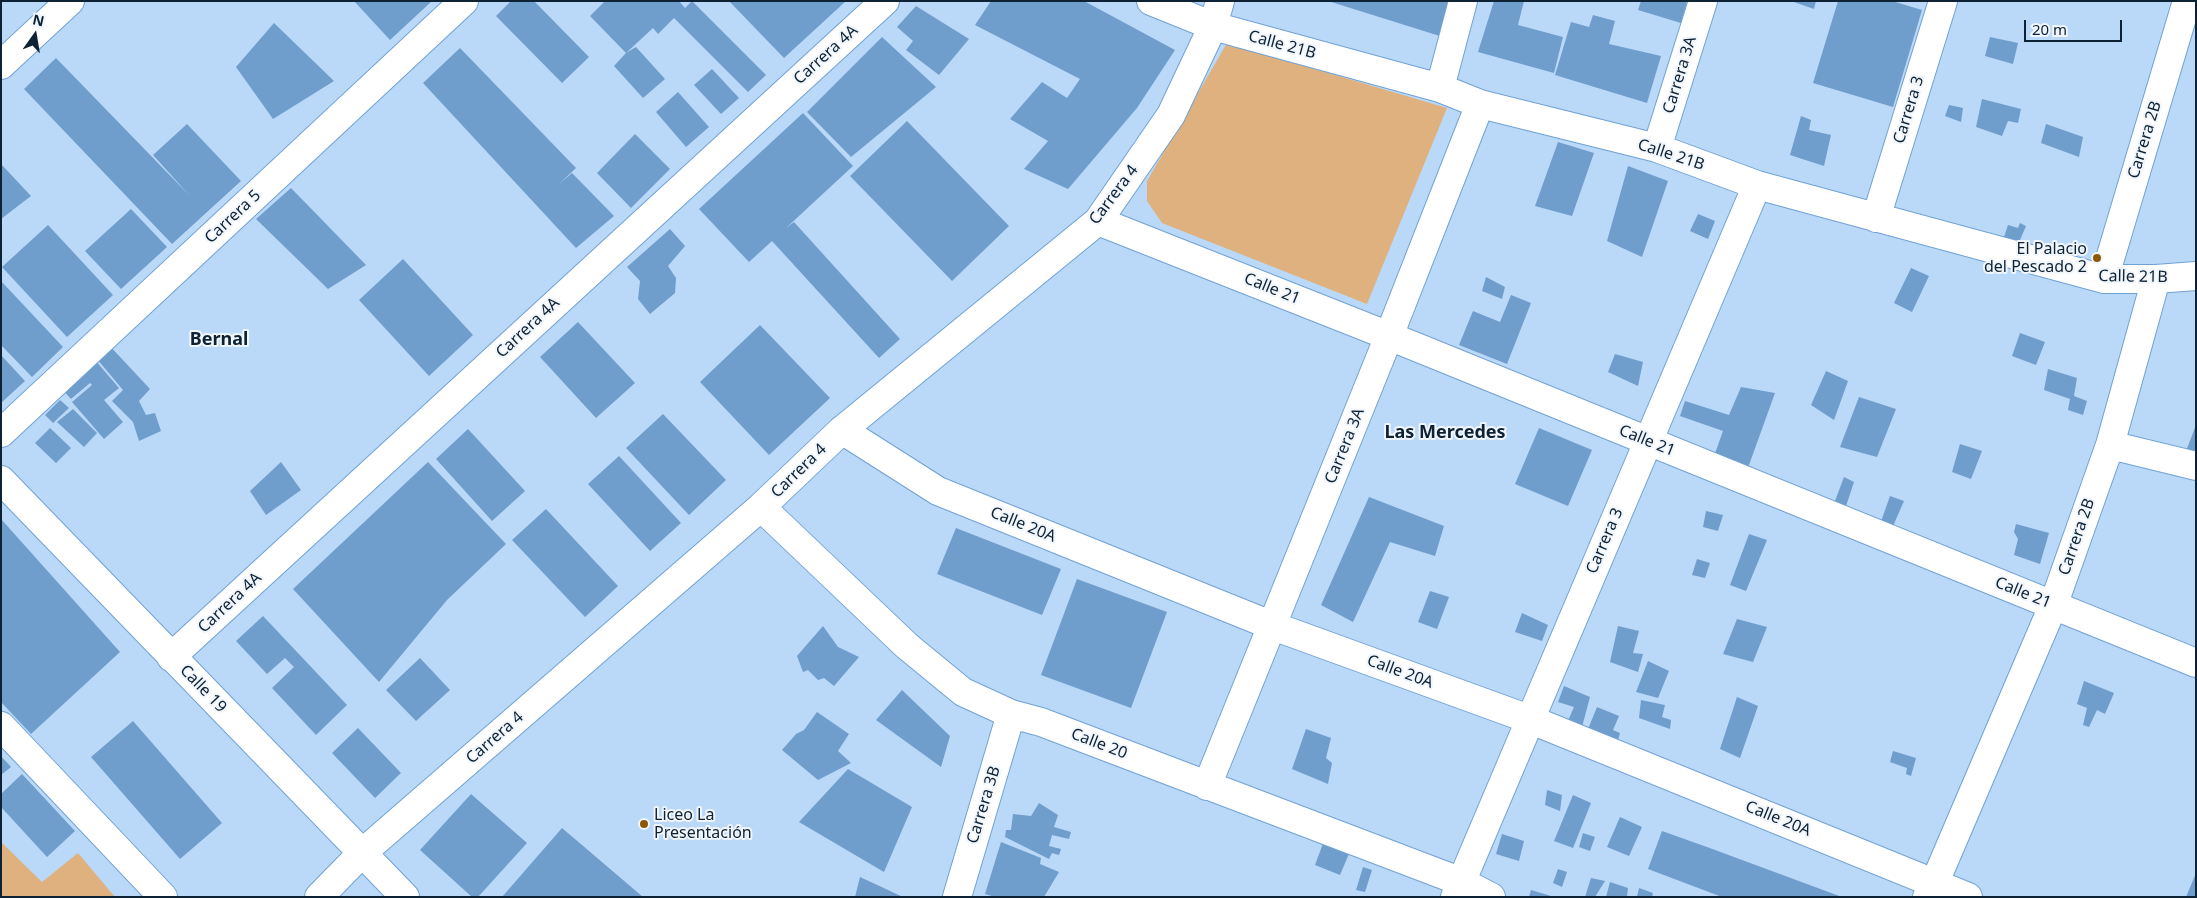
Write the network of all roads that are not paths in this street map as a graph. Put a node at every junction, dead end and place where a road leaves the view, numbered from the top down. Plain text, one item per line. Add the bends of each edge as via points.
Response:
1 (70, 1) edge
2 (464, 1) edge
3 (885, 1) edge
4 (1151, 1) edge
5 (1463, 1) edge
6 (1703, 1) edge
7 (1942, 1) edge
8 (2187, 1) edge
9 (1216, 14) edge
10 (1, 65) edge
11 (1440, 88) junction
12 (1480, 104) junction
13 (1657, 148) junction
14 (1757, 185) junction
15 (1876, 218) junction
16 (1098, 221) junction
17 (2196, 276) edge
18 (2104, 279) junction
19 (2156, 279) junction
20 (1389, 336) junction
21 (842, 430) junction
22 (1, 433) edge
23 (1648, 441) junction
24 (2110, 444) junction
25 (2196, 466) edge
26 (1, 480) edge
27 (761, 507) junction
28 (2053, 606) junction
29 (1273, 626) junction
30 (171, 657) junction
31 (2196, 663) edge
32 (1011, 714) junction
33 (1530, 719) junction
34 (1, 726) edge
35 (1207, 786) junction
36 (362, 853) junction
37 (1458, 889) edge
38 (1931, 889) edge
39 (164, 897) edge
40 (319, 897) edge
41 (405, 897) edge
42 (957, 897) edge
43 (1491, 897) edge
44 (1968, 897) edge

1 - 10 street
2 - 22 street, Carrera 5
3 - 30 street, Carrera 4A
4 - 9 street, Calle 21B
5 - 11 street
6 - 13 street, Carrera 3A
7 - 15 street, Carrera 3
8 - 18 street, Carrera 2B
9 - 11 street, Calle 21B
9 - 16 street, Carrera 4 via 1171,115
11 - 12 street, Calle 21B
12 - 13 street, Calle 21B
12 - 20 street, Carrera 3A
13 - 14 street, Calle 21B
14 - 15 street, Calle 21B
14 - 23 street, Carrera 3
15 - 18 street, Calle 21B
16 - 20 street, Calle 21
16 - 21 street, Carrera 4
17 - 19 street, Calle 21B
18 - 19 street, Calle 21B
19 - 24 street, Carrera 2B
20 - 23 street, Calle 21
20 - 29 street, Carrera 3A
21 - 27 street, Carrera 4
21 - 29 street, Calle 20A via 938,491
23 - 28 street, Calle 21
23 - 33 street, Carrera 3
24 - 25 street
24 - 28 street, Carrera 2B
26 - 30 street, Calle 19
27 - 32 street, Calle 20 via 932,668 962,692
27 - 36 street, Carrera 4
28 - 31 street, Calle 21
28 - 38 street, Carrera 2B
29 - 33 street, Calle 20A
29 - 35 street, Carrera 3A
30 - 36 street, Calle 19
32 - 35 street, Calle 20 via 1041,722
32 - 42 street, Carrera 3B
33 - 37 street, Carrera 3
33 - 38 street, Calle 20A
34 - 39 street
35 - 37 street, Calle 20
36 - 40 street, Carrera 4
36 - 41 street, Calle 19
37 - 43 street, Calle 20
38 - 44 street, Calle 20A

